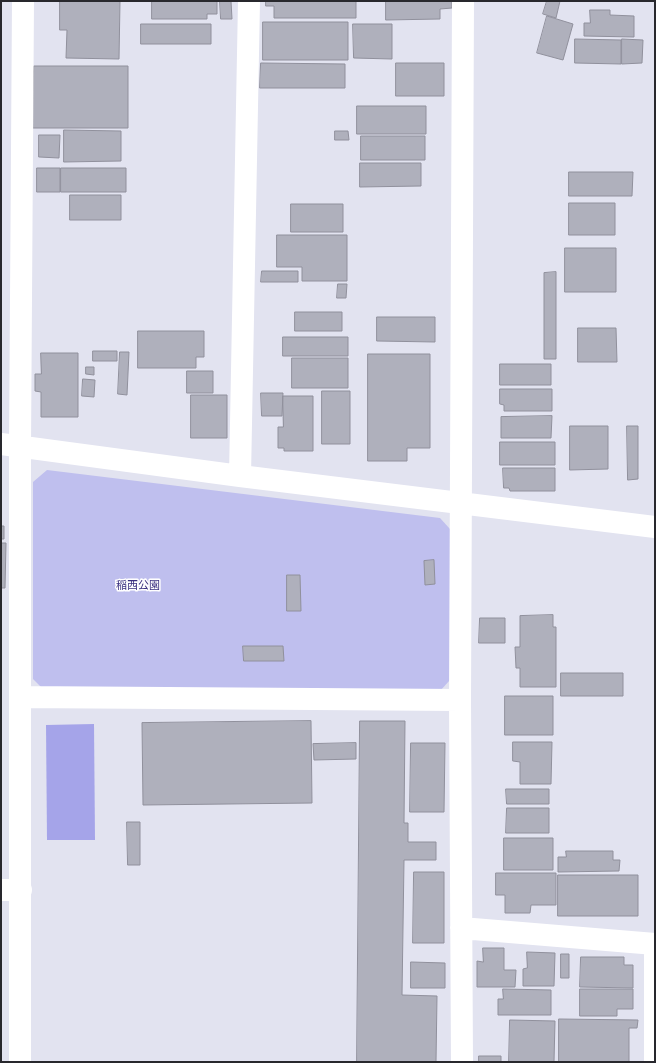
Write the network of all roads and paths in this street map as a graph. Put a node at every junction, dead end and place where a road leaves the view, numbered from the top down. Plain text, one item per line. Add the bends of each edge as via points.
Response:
1 (23, 1) edge
2 (249, 1) edge
3 (463, 1) edge
4 (11, 445) edge
5 (240, 476) junction
6 (461, 503) junction
7 (655, 527) edge
8 (20, 697) junction
9 (460, 700) junction
10 (11, 890) edge
11 (460, 928) junction
12 (655, 944) edge
13 (655, 951) edge
14 (20, 1062) edge
15 (462, 1062) edge
16 (655, 1062) edge

1 - 4 street
2 - 5 street
3 - 6 street
4 - 5 street
4 - 8 street
5 - 6 street
6 - 7 street
6 - 9 street
8 - 9 street
8 - 10 street
9 - 11 street
10 - 14 street
11 - 12 street
11 - 15 street
13 - 16 street

